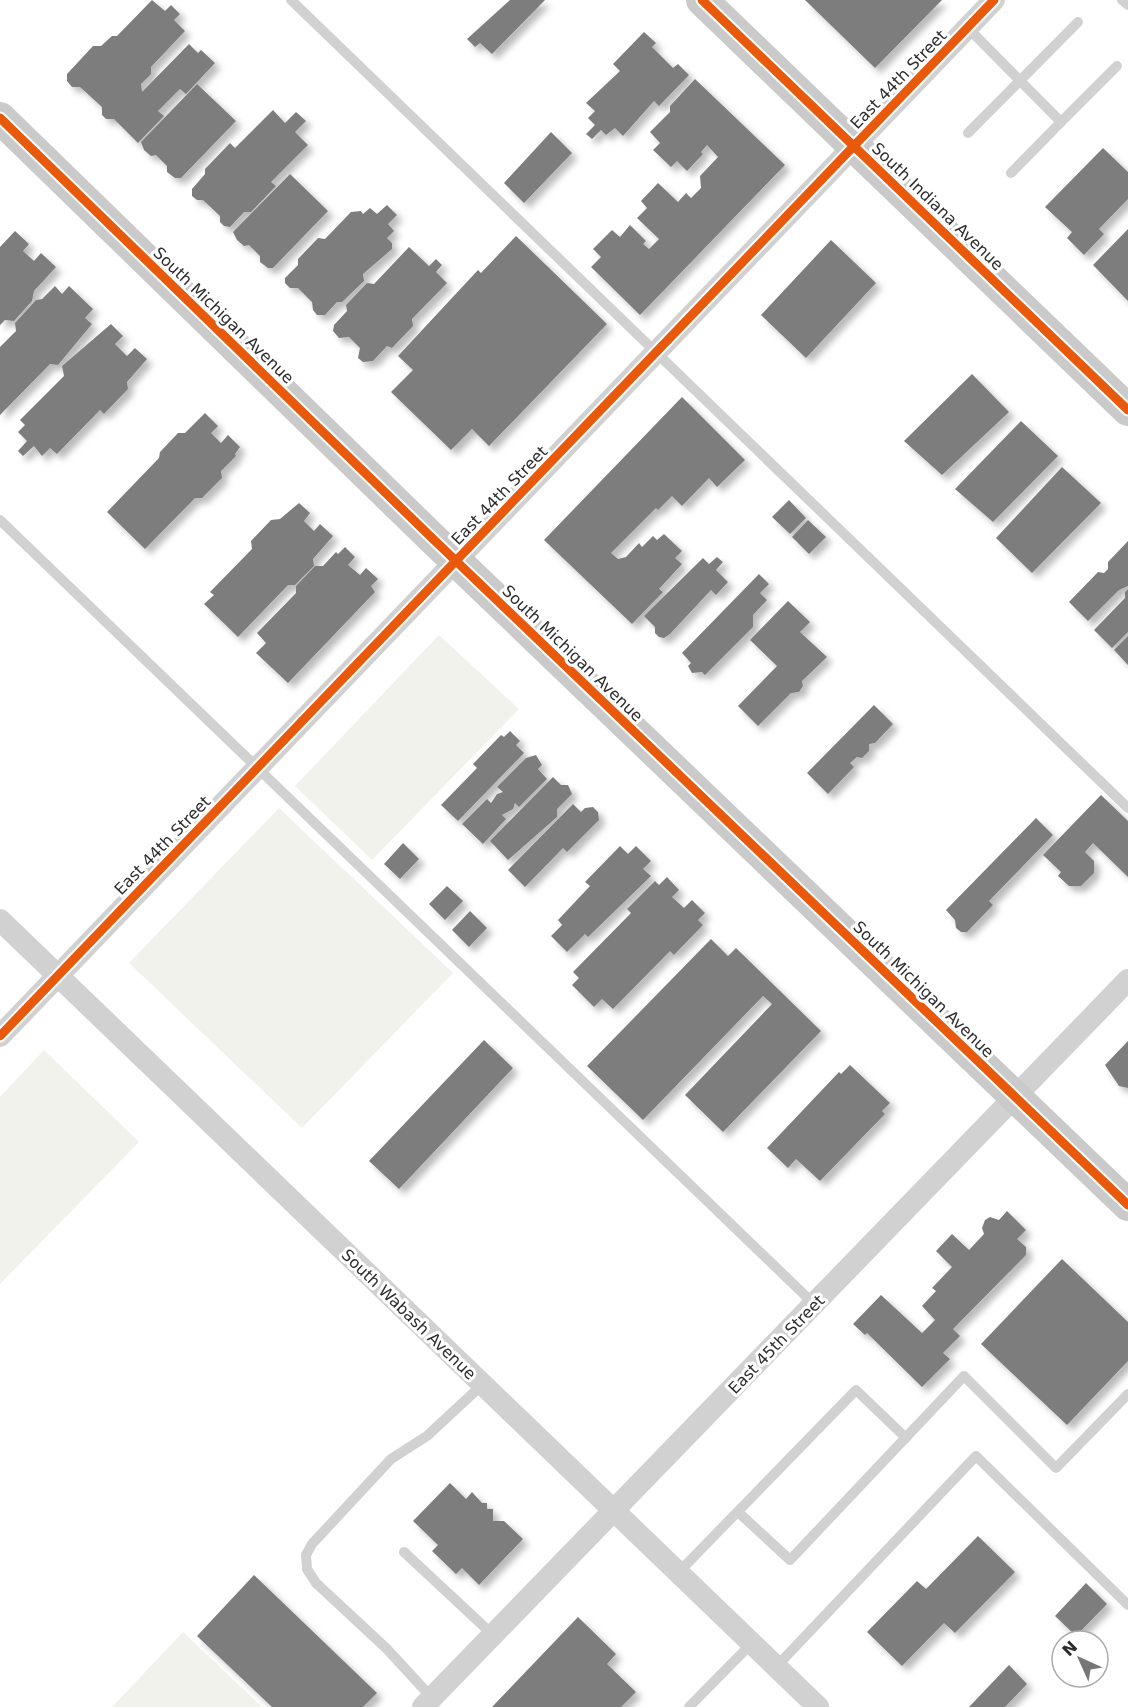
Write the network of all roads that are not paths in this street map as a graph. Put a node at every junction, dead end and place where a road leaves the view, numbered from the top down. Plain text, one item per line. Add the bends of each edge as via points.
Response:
1 (291, 0) edge
2 (702, 0) edge
3 (994, 0) edge
4 (1122, 0) edge
5 (1128, 5) edge
6 (1078, 22) dead end
7 (968, 27) junction
8 (1117, 66) dead end
9 (1020, 80) junction
10 (0, 118) edge
11 (1061, 122) junction
12 (968, 133) dead end
13 (854, 146) junction
14 (1011, 173) dead end
15 (656, 352) junction
16 (1128, 410) edge
17 (0, 520) edge
18 (456, 561) junction
19 (257, 768) junction
20 (1128, 808) edge
21 (0, 920) edge
22 (58, 975) junction
23 (1128, 980) edge
24 (0, 1036) edge
25 (1015, 1097) junction
26 (1128, 1205) edge
27 (814, 1304) junction
28 (483, 1384) junction
29 (1128, 1394) edge
30 (906, 1438) junction
31 (614, 1511) junction
32 (738, 1512) junction
33 (404, 1552) dead end
34 (678, 1573) junction
35 (1128, 1605) edge
36 (493, 1635) junction
37 (752, 1643) junction
38 (776, 1667) junction
39 (428, 1702) edge
40 (689, 1707) edge
41 (818, 1707) edge

1 - 15 lane
2 - 13 street, South Indiana Avenue
3 - 7 street, East 44th Street
4 - 5 lane
6 - 9 lane
7 - 9 lane
7 - 13 street, East 44th Street
8 - 11 lane
9 - 11 lane
9 - 12 lane
10 - 18 street, South Michigan Avenue
11 - 14 lane
13 - 15 street, East 44th Street
13 - 16 street, South Indiana Avenue
15 - 18 street, East 44th Street
15 - 20 lane
17 - 19 lane
18 - 19 street, East 44th Street
18 - 25 street, South Michigan Avenue
19 - 22 street, East 44th Street
19 - 27 lane
21 - 22 street, South Wabash Avenue
22 - 24 street, East 44th Street
22 - 28 street, South Wabash Avenue
23 - 25 street, East 45th Street
25 - 26 street, South Michigan Avenue
25 - 27 street, East 45th Street
27 - 31 street, East 45th Street
28 - 31 street, South Wabash Avenue
28 - 39 lane via 427,1436 391,1459 328,1525 306,1555 307,1569 316,1582 387,1649
29 - 30 lane via 1056,1468 964,1376
30 - 32 lane via 856,1390
30 - 32 lane via 790,1560
31 - 34 street, South Wabash Avenue
31 - 36 street, East 45th Street
32 - 34 lane
33 - 36 lane
34 - 37 street, South Wabash Avenue
35 - 38 lane via 976,1456
36 - 39 street, East 45th Street
37 - 38 street, South Wabash Avenue
37 - 40 lane
38 - 41 street, South Wabash Avenue

